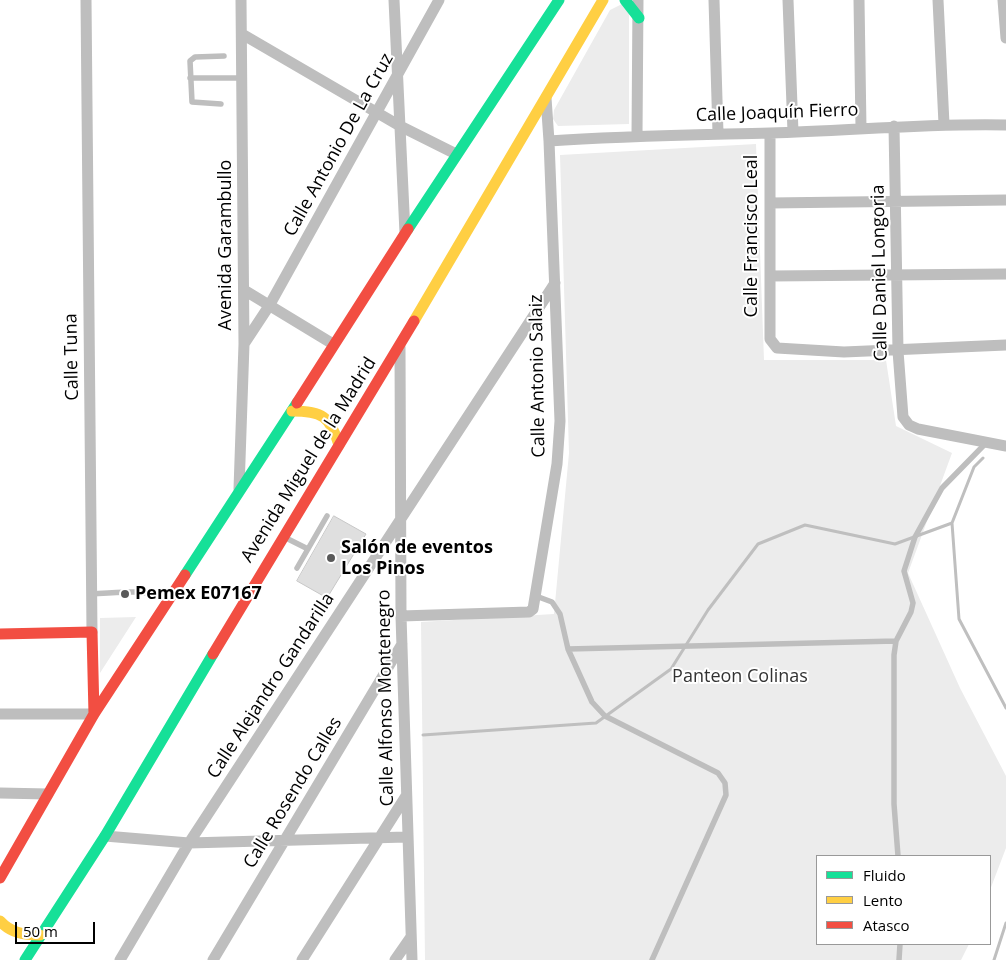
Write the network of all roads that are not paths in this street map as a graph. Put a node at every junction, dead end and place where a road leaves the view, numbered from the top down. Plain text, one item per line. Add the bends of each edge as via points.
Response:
1 (86, 0) edge
2 (241, 0) edge
3 (394, 0) edge
4 (439, 0) edge
5 (550, 0) edge
6 (559, 0) edge
7 (604, 0) edge
8 (625, 0) edge
9 (638, 0) edge
10 (714, 0) edge
11 (788, 0) edge
12 (859, 0) edge
13 (938, 0) edge
14 (1003, 0) edge
15 (550, 12) junction
16 (639, 18) junction
17 (242, 34) junction
18 (1006, 38) edge
19 (224, 56) dead end
20 (399, 75) junction
21 (190, 78) junction
22 (243, 78) junction
23 (546, 98) junction
24 (221, 104) dead end
25 (378, 113) junction
26 (944, 124) junction
27 (1006, 125) edge
28 (400, 126) junction
29 (894, 126) junction
30 (861, 128) junction
31 (792, 132) junction
32 (718, 133) junction
33 (770, 133) junction
34 (637, 135) junction
35 (549, 141) junction
36 (456, 154) junction
37 (897, 199) junction
38 (1006, 200) edge
39 (770, 203) junction
40 (405, 234) junction
41 (1006, 274) edge
42 (898, 275) junction
43 (770, 276) junction
44 (555, 283) junction
45 (244, 290) junction
46 (269, 306) junction
47 (244, 344) junction
48 (333, 344) junction
49 (400, 345) junction
50 (1006, 345) edge
51 (898, 351) junction
52 (292, 411) junction
53 (986, 443) junction
54 (339, 446) junction
55 (1006, 446) edge
56 (239, 489) junction
57 (327, 516) dead end
58 (400, 518) junction
59 (282, 536) junction
60 (308, 549) junction
61 (296, 568) dead end
62 (92, 594) junction
63 (536, 596) junction
64 (169, 598) junction
65 (401, 616) junction
66 (92, 632) junction
67 (0, 634) edge
68 (896, 641) junction
69 (402, 644) junction
70 (568, 649) junction
71 (0, 714) edge
72 (94, 714) junction
73 (0, 793) edge
74 (48, 794) junction
75 (406, 796) junction
76 (105, 836) junction
77 (406, 837) junction
78 (379, 838) junction
79 (285, 841) junction
80 (189, 842) junction
81 (898, 855) edge
82 (0, 878) edge
83 (0, 921) edge
84 (40, 936) junction
85 (411, 937) junction
86 (900, 945) edge
87 (25, 960) edge
88 (120, 960) edge
89 (213, 960) edge
90 (302, 960) edge
91 (395, 960) edge
92 (412, 960) edge
93 (652, 960) edge
94 (899, 960) edge

1 - 62 street, Calle Tuna
2 - 17 street, Avenida Garambullo
3 - 20 street
4 - 20 street, Calle Antonio De La Cruz
5 - 15 street
6 - 15 main road
7 - 23 main road, Avenida Miguel de la Madrid
8 - 16 main road
9 - 16 street
10 - 32 street
11 - 31 street
12 - 30 street
13 - 26 street
14 - 18 street
15 - 36 main road
16 - 34 street
17 - 22 street, Avenida Garambullo
17 - 25 street
19 - 21 lane via 192,58
20 - 25 street, Calle Antonio De La Cruz
20 - 28 street
21 - 22 lane
21 - 24 lane via 192,102
22 - 45 street, Avenida Garambullo
23 - 35 street, Calle Antonio Salaiz
23 - 49 main road, Avenida Miguel de la Madrid
25 - 28 street
25 - 46 street, Calle Antonio De La Cruz
26 - 27 street, Calle Joaquín Fierro
26 - 29 street, Calle Joaquín Fierro
28 - 36 street
28 - 40 street
29 - 30 street, Calle Joaquín Fierro
29 - 37 street, Calle Daniel Longoria
30 - 31 street, Calle Joaquín Fierro
31 - 33 street, Calle Joaquín Fierro
32 - 33 street, Calle Joaquín Fierro
32 - 34 street, Calle Joaquín Fierro
33 - 39 street, Calle Francisco Leal
34 - 35 street, Calle Joaquín Fierro
35 - 44 street, Calle Antonio Salaiz
36 - 40 main road
37 - 38 street
37 - 39 street
37 - 42 street, Calle Daniel Longoria
39 - 43 street, Calle Francisco Leal
40 - 48 main road
41 - 42 street
42 - 43 street
42 - 51 street, Calle Daniel Longoria
43 - 51 street, Calle Francisco Leal via 770,339 773,346 796,351
44 - 58 street, Calle Alejandro Gandarilla
44 - 63 street, Calle Antonio Salaiz via 559,444
45 - 46 street
45 - 47 street, Avenida Garambullo
46 - 47 street, Calle Antonio De La Cruz
46 - 48 street
47 - 56 street, Avenida Garambullo
48 - 52 main road
49 - 54 main road, Avenida Miguel de la Madrid
49 - 58 street, Calle Alfonso Montenegro
50 - 51 street
51 - 53 street, Calle Daniel Longoria via 904,420 909,426
52 - 54 main road via 314,411 327,418
52 - 56 main road
53 - 55 street
53 - 68 lane via 942,488 915,537 904,570 912,612
54 - 59 main road, Avenida Miguel de la Madrid
56 - 64 main road
57 - 60 lane
58 - 65 street, Calle Alfonso Montenegro
58 - 80 street, Calle Alejandro Gandarilla
59 - 60 lane
59 - 76 main road, Avenida Miguel de la Madrid
60 - 61 lane
62 - 64 lane via 127,591
62 - 66 street, Calle Tuna
63 - 65 street via 529,612
63 - 70 lane via 552,602 560,614
64 - 72 main road
65 - 69 street, Calle Alfonso Montenegro
66 - 67 main road
66 - 72 main road, Calle Tuna
68 - 70 lane
68 - 81 lane via 893,695
69 - 75 street, Calle Alfonso Montenegro
69 - 79 street, Calle Rosendo Calles
70 - 93 lane via 592,702 605,716 718,774 725,783 726,795
71 - 72 street
72 - 74 main road
73 - 74 street
74 - 82 main road
75 - 77 street, Calle Alfonso Montenegro
75 - 78 street
76 - 80 street
76 - 84 main road, Avenida Miguel de la Madrid
77 - 78 street
77 - 85 street, Calle Alfonso Montenegro
78 - 79 street
78 - 90 street
79 - 80 street
79 - 89 street, Calle Rosendo Calles
80 - 88 street, Calle Alejandro Gandarilla
83 - 84 main road via 12,932
84 - 87 main road, Avenida Miguel de la Madrid
85 - 91 street
85 - 92 street, Calle Alfonso Montenegro
86 - 94 lane

